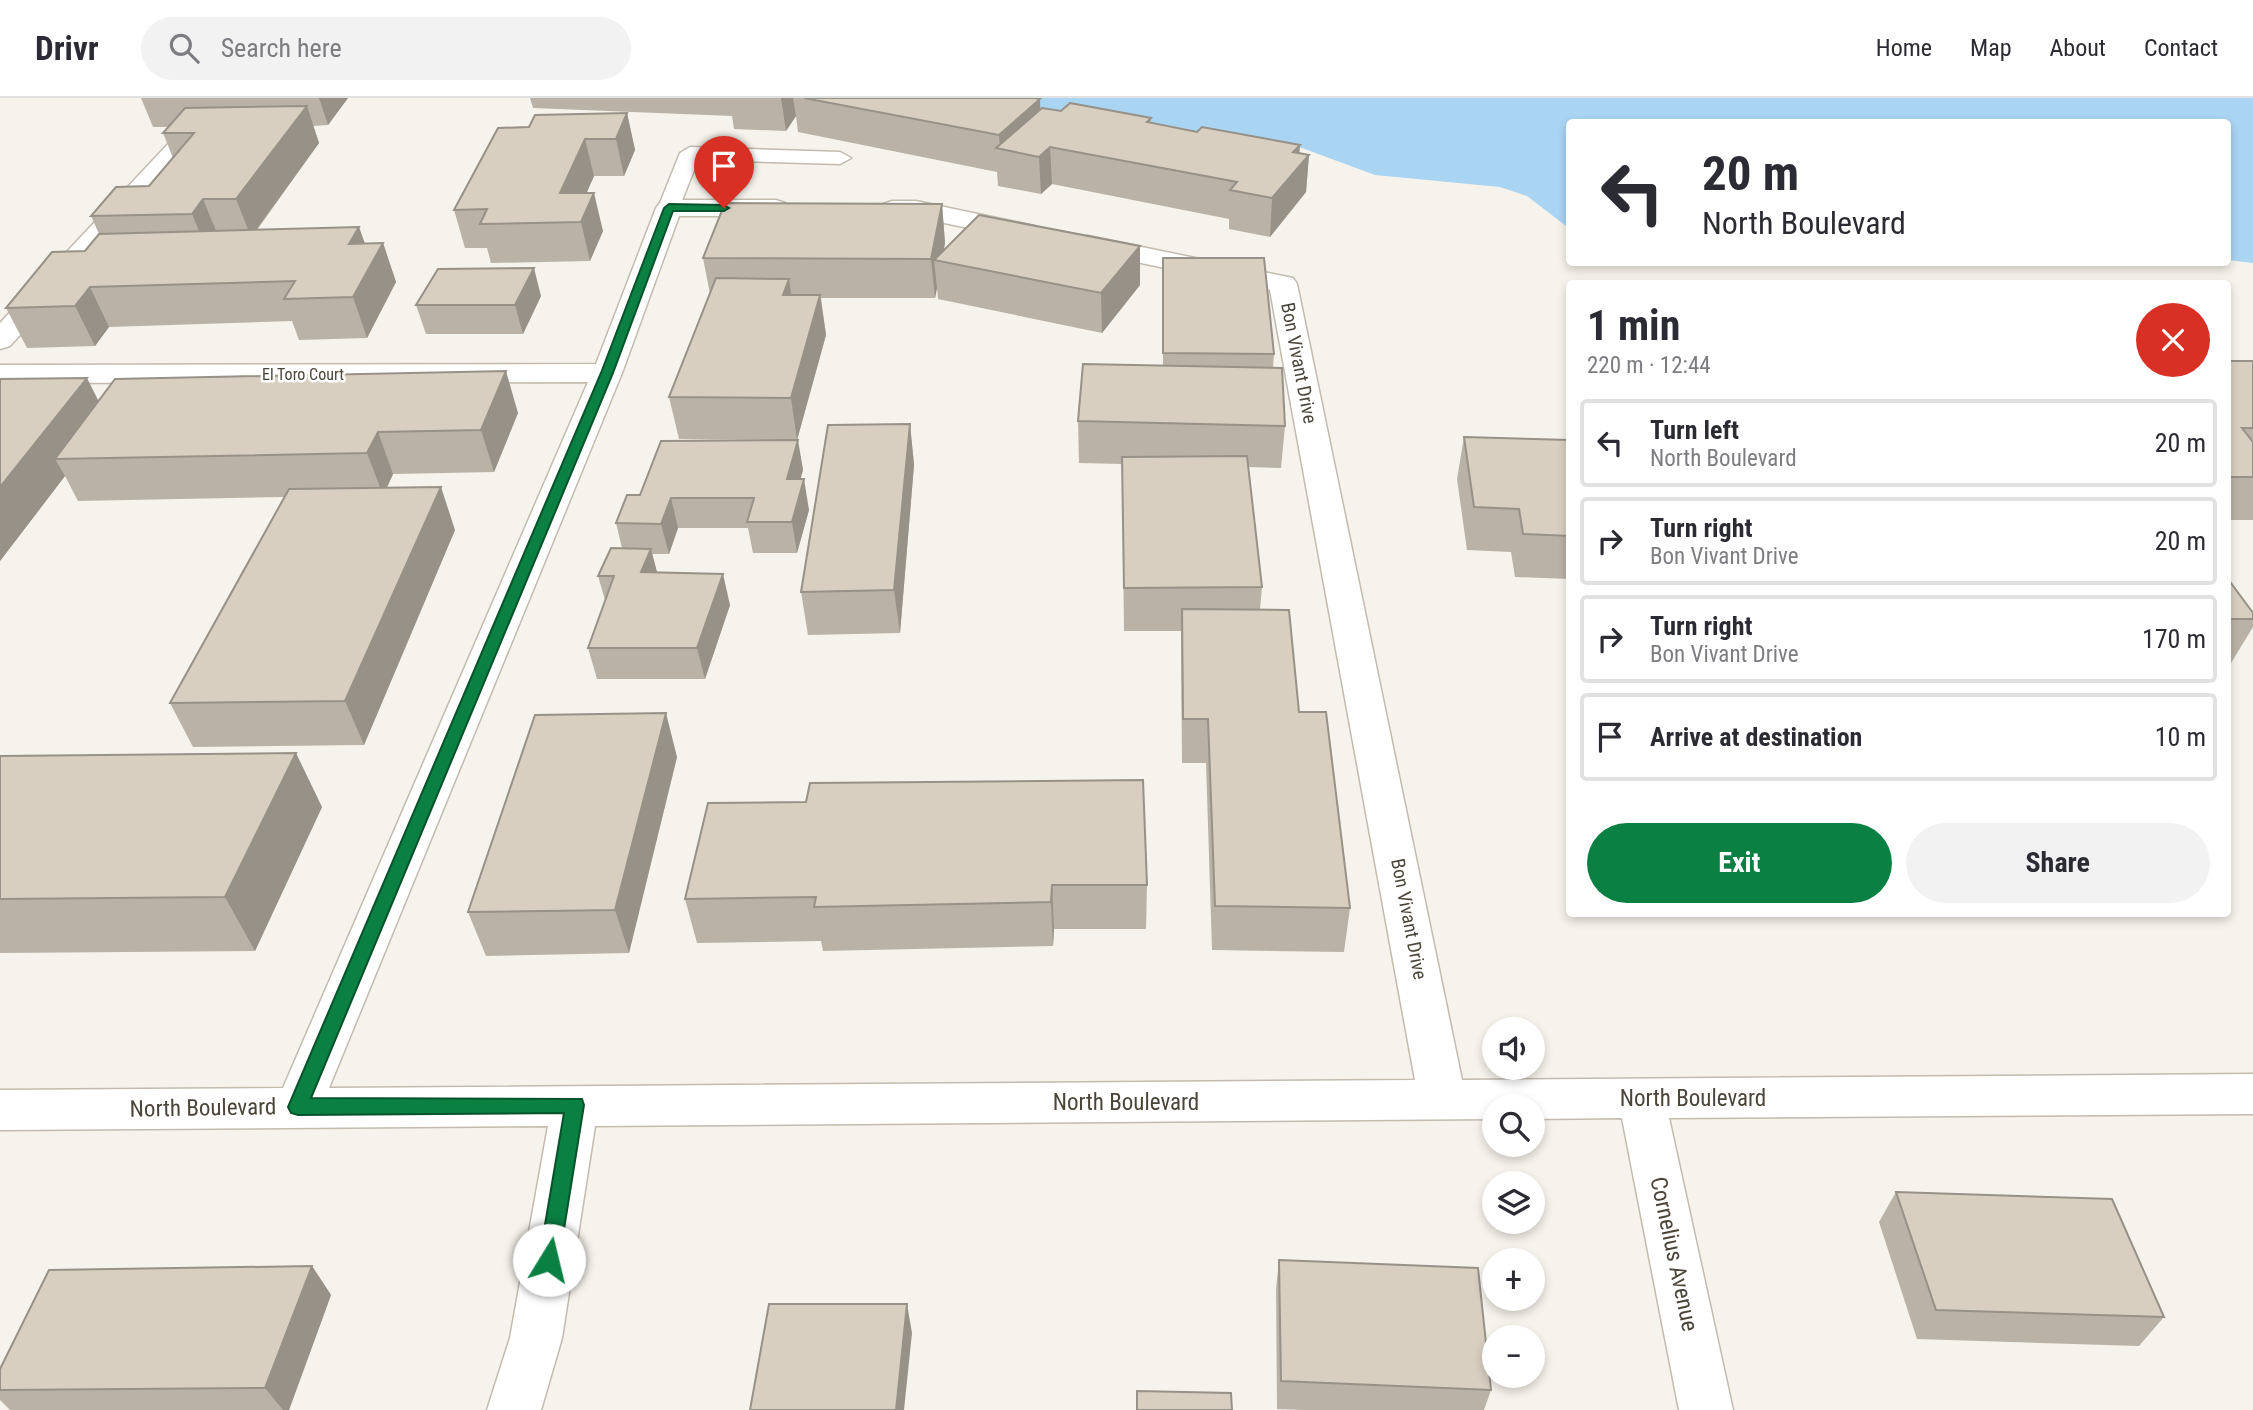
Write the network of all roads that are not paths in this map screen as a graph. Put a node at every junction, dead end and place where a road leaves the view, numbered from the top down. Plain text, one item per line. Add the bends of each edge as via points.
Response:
1 (192, 132) edge
2 (840, 158) dead end
3 (669, 208) junction
4 (806, 209) edge
5 (861, 209) edge
6 (0, 340) edge
7 (607, 373) junction
8 (0, 374) edge
9 (2253, 1094) edge
10 (1641, 1098) junction
11 (1442, 1100) junction
12 (575, 1105) junction
13 (298, 1107) junction
14 (0, 1110) edge
15 (514, 1410) edge
16 (1706, 1410) edge

1 - 6 street
2 - 3 lane via 690,153
3 - 4 street
3 - 7 street
5 - 11 street, Bon Vivant Drive via 916,209 1283,284
7 - 8 street, El Toro Court
7 - 13 street
9 - 10 street, North Boulevard
10 - 11 street, North Boulevard
10 - 16 street, Cornelius Avenue
11 - 12 street, North Boulevard
12 - 13 street, North Boulevard
12 - 15 street via 536,1338
13 - 14 street, North Boulevard

